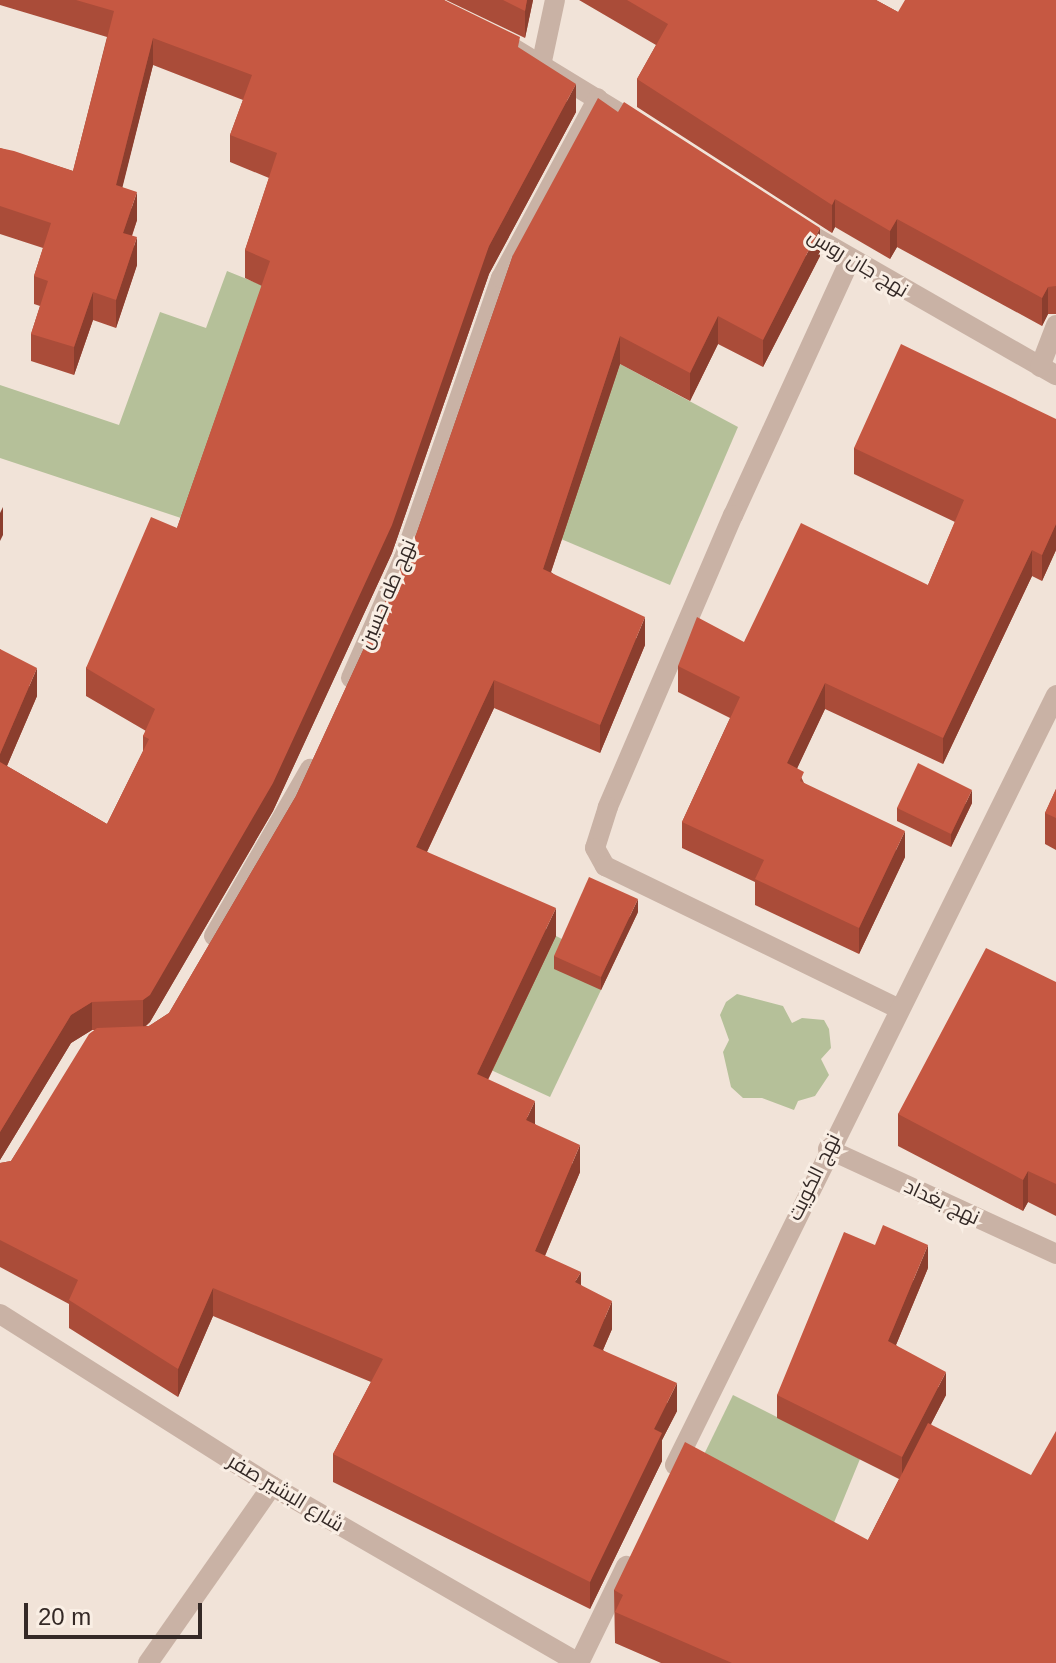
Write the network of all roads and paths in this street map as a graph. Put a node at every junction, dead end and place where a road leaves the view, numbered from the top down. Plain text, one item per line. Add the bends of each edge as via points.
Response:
1 (555, 0) edge
2 (486, 34) edge
3 (542, 61) junction
4 (598, 98) junction
5 (664, 141) edge
6 (784, 218) edge
7 (850, 260) junction
8 (1056, 325) edge
9 (1048, 371) edge
10 (1056, 695) edge
11 (341, 700) edge
12 (322, 742) edge
13 (204, 953) edge
14 (898, 1008) junction
15 (828, 1149) junction
16 (1056, 1254) edge
17 (0, 1314) edge
18 (272, 1486) junction
19 (662, 1492) edge
20 (634, 1549) edge
21 (148, 1663) edge
22 (578, 1663) edge

1 - 3 street
2 - 3 street
3 - 4 street
4 - 5 street
4 - 11 street, نهج طه حسين via 501,278 404,558
6 - 7 street, نهج جان روس
7 - 9 street, نهج جان روس
7 - 14 street via 733,515 595,848 605,866
8 - 9 street
10 - 14 street, نهج الكويت
12 - 13 street via 285,817
14 - 15 street, نهج الكويت
15 - 16 street, نهج بغداد
15 - 19 street, نهج الكويت
17 - 18 street, شارع البشير صفر
18 - 21 street
18 - 22 street, شارع البشير صفر
20 - 22 street

